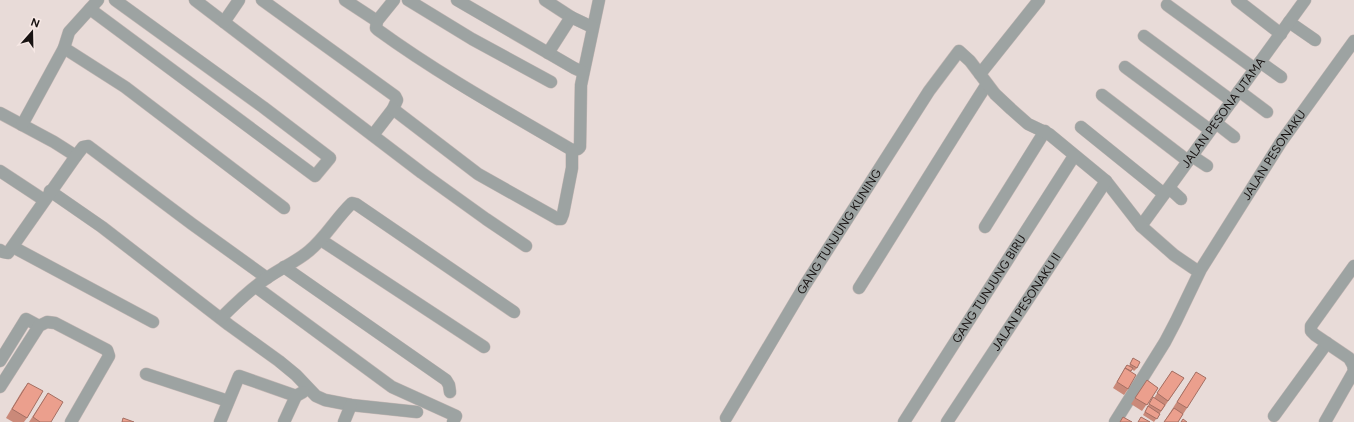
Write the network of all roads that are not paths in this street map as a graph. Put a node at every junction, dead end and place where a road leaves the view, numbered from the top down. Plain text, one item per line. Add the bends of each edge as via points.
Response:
1 (115, 0) edge
2 (195, 0) edge
3 (239, 0) edge
4 (262, 0) edge
5 (345, 0) edge
6 (394, 0) edge
7 (408, 0) edge
8 (457, 0) edge
9 (545, 0) edge
10 (599, 0) edge
11 (1039, 0) edge
12 (1237, 0) edge
13 (1305, 0) edge
14 (94, 4) edge
15 (1167, 5) dead end
16 (571, 17) junction
17 (377, 21) junction
18 (224, 22) junction
19 (1289, 22) junction
20 (592, 27) junction
21 (1281, 34) junction
22 (1144, 36) dead end
23 (1315, 40) dead end
24 (1354, 41) edge
25 (64, 48) junction
26 (548, 53) junction
27 (1258, 65) junction
28 (1126, 67) dead end
29 (583, 72) junction
30 (980, 74) junction
31 (1281, 77) dead end
32 (551, 82) dead end
33 (987, 84) junction
34 (1102, 95) dead end
35 (1235, 96) junction
36 (393, 109) junction
37 (1267, 112) dead end
38 (0, 113) edge
39 (22, 125) junction
40 (1213, 126) junction
41 (1081, 127) dead end
42 (1045, 131) junction
43 (373, 135) junction
44 (1234, 137) dead end
45 (572, 150) junction
46 (76, 156) junction
47 (1074, 156) junction
48 (1190, 158) junction
49 (1207, 166) dead end
50 (0, 171) edge
51 (1106, 181) junction
52 (1166, 191) junction
53 (47, 196) junction
54 (1181, 199) dead end
55 (284, 208) dead end
56 (1141, 226) junction
57 (985, 227) dead end
58 (321, 240) junction
59 (13, 246) junction
60 (526, 246) dead end
61 (0, 250) edge
62 (1354, 266) edge
63 (284, 267) junction
64 (1199, 272) junction
65 (268, 278) junction
66 (256, 287) junction
67 (859, 288) dead end
68 (514, 312) dead end
69 (221, 318) junction
70 (153, 322) dead end
71 (39, 326) junction
72 (1327, 343) junction
73 (484, 347) dead end
74 (2, 352) edge
75 (1351, 354) edge
76 (146, 374) dead end
77 (0, 387) edge
78 (310, 388) junction
79 (450, 392) dead end
80 (296, 396) junction
81 (228, 402) junction
82 (351, 405) junction
83 (417, 412) dead end
84 (1274, 416) dead end
85 (726, 418) dead end
86 (71, 422) edge
87 (220, 422) edge
88 (284, 422) edge
89 (344, 422) edge
90 (454, 422) edge
91 (904, 422) edge
92 (947, 422) edge
93 (1115, 422) edge
94 (1325, 422) edge

1 - 14 street via 330,158 315,176
2 - 18 street
3 - 18 street
4 - 36 street via 395,96 397,100
5 - 17 street
6 - 17 street
7 - 32 street
8 - 26 street
9 - 16 street
10 - 20 street
11 - 30 street
12 - 21 street
13 - 19 street, JALAN PESONA UTAMA
14 - 25 street via 69,32
15 - 27 street
16 - 20 street
16 - 26 street
17 - 45 street via 378,30 406,50
18 - 43 street
19 - 21 street, JALAN PESONA UTAMA
19 - 23 street
20 - 29 street
21 - 27 street, JALAN PESONA UTAMA
22 - 35 street
24 - 64 street, JALAN PESONAKU via 1281,142
25 - 39 street
25 - 55 street via 125,87
26 - 29 street
27 - 31 street
27 - 35 street, JALAN PESONA UTAMA
28 - 40 street
29 - 45 street via 580,147
30 - 33 street
30 - 85 street, GANG TUNJUNG KUNING via 960,51 929,91 805,285
33 - 42 street via 1028,124
33 - 67 street
34 - 48 street
35 - 37 street
35 - 40 street, JALAN PESONA UTAMA
36 - 43 street
36 - 45 street via 478,174 558,219 561,219 563,214 572,168
38 - 39 street
39 - 46 street
40 - 44 street
40 - 48 street, JALAN PESONA UTAMA
41 - 52 street
42 - 47 street
42 - 57 street
43 - 60 street
46 - 53 street
46 - 65 street via 83,147 88,146
47 - 51 street
47 - 91 street, GANG TUNJUNG BIRU
48 - 49 street
48 - 52 street, JALAN PESONA UTAMA
50 - 53 street
51 - 56 street
51 - 92 street, JALAN PESONAKU II
52 - 54 street
52 - 56 street, JALAN PESONA UTAMA
53 - 59 street
53 - 69 street via 114,236
56 - 64 street via 1174,255
58 - 63 street
58 - 68 street via 349,206 352,203 356,204
58 - 73 street
59 - 61 street via 8,252
59 - 70 street
62 - 72 street via 1311,326 1311,331
63 - 65 street
63 - 79 street via 446,380
64 - 93 street, JALAN PESONAKU via 1165,342
65 - 66 street
66 - 69 street
66 - 90 street via 392,387 456,416
69 - 78 street via 279,361
71 - 74 street via 26,319
71 - 77 street
71 - 86 street via 47,322 55,323 107,350 109,356
72 - 75 street
72 - 84 street
75 - 94 street via 1354,371
76 - 81 street
78 - 80 street
78 - 82 street via 316,396
80 - 81 street via 239,376
80 - 88 street
81 - 87 street
82 - 83 street
82 - 89 street

